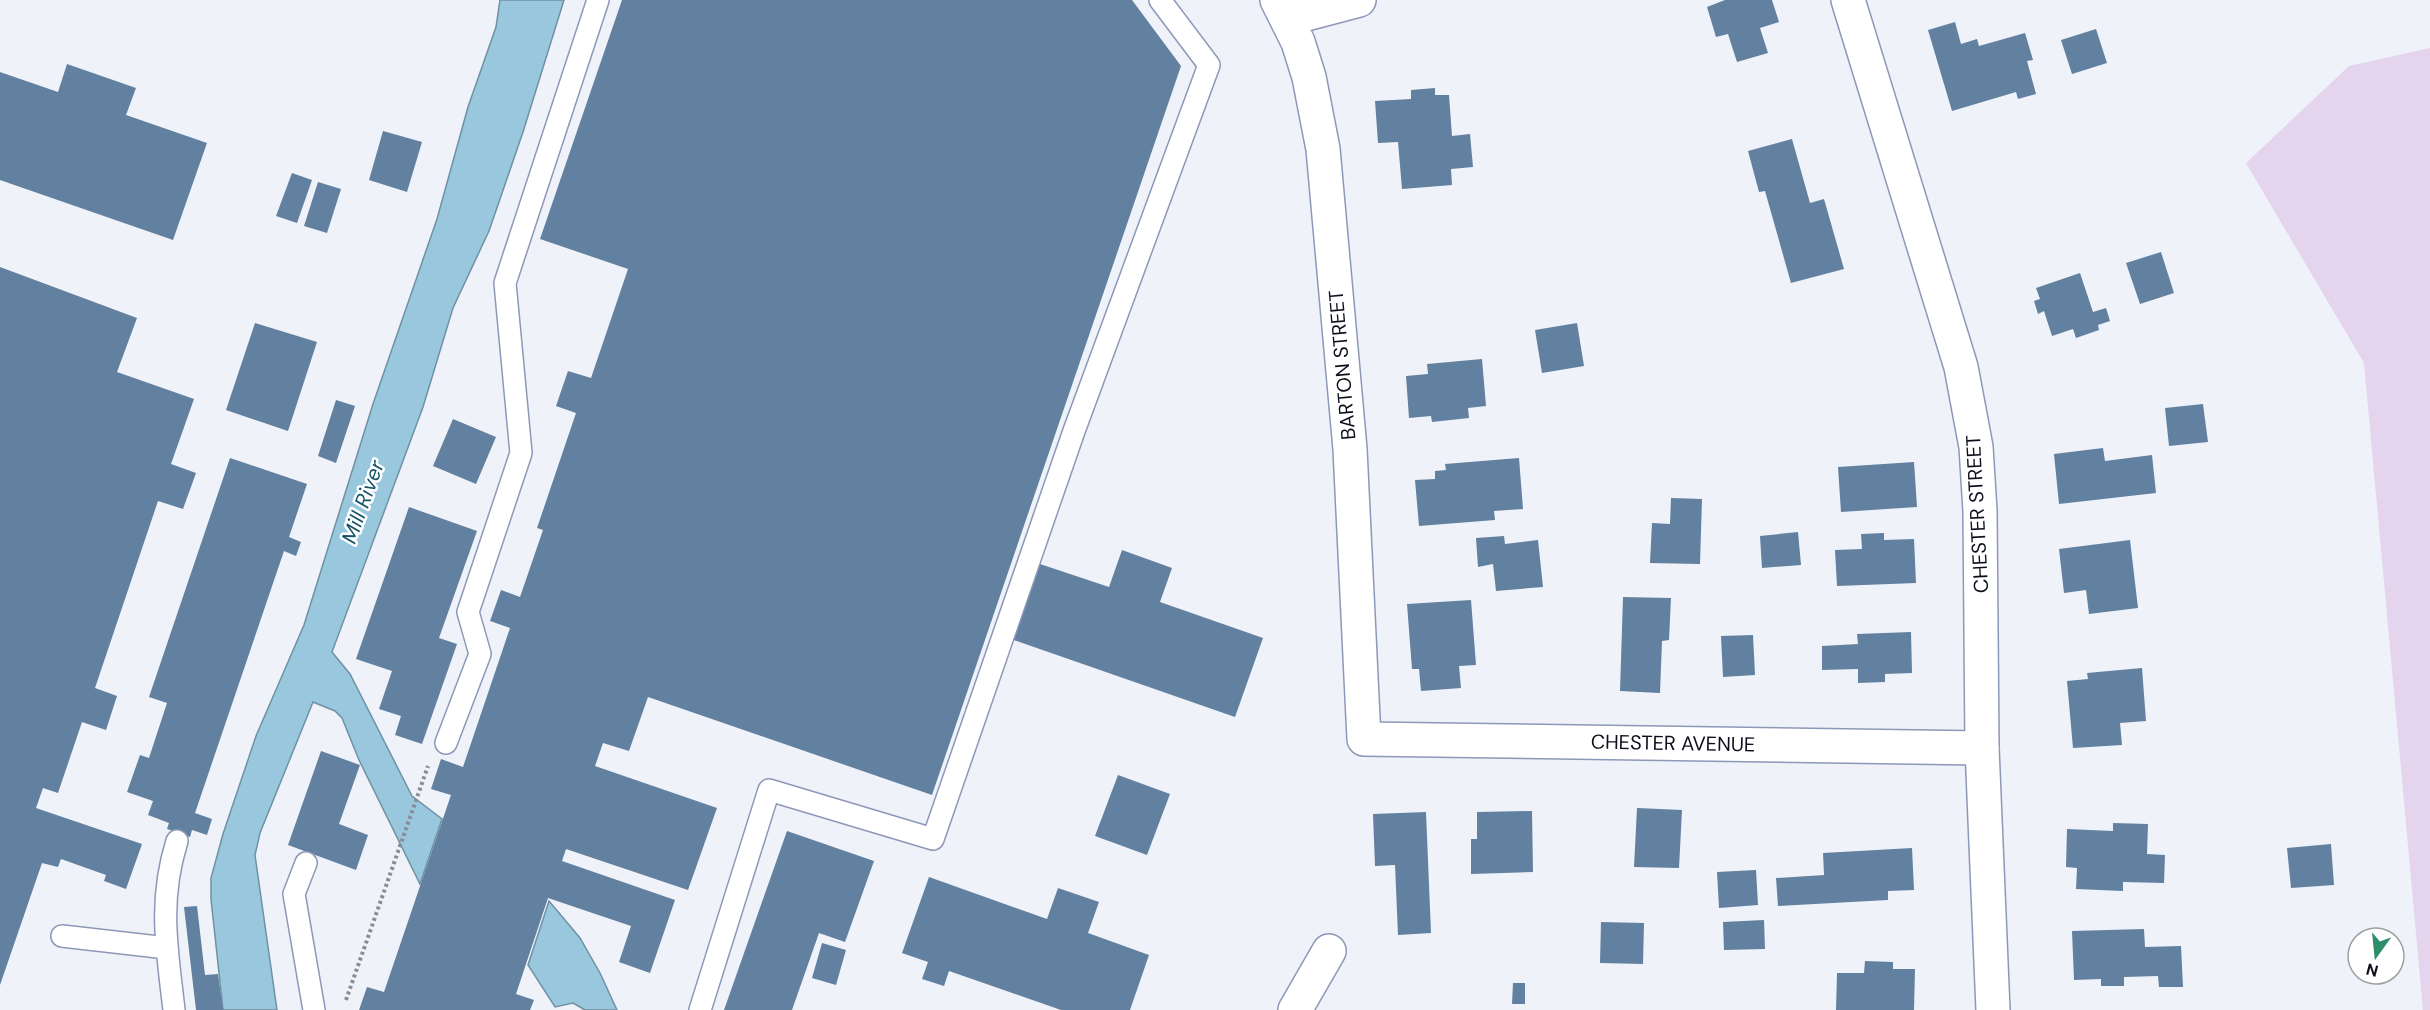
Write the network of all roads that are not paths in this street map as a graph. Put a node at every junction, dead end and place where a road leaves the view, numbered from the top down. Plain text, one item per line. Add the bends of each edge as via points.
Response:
1 (598, 0) edge
2 (1160, 0) edge
3 (1359, 0) edge
4 (1848, 0) edge
5 (1282, 9) edge
6 (1364, 739) joint
7 (446, 743) dead end
8 (1982, 748) junction
9 (177, 841) dead end
10 (306, 863) dead end
11 (62, 936) dead end
12 (167, 948) junction
13 (1329, 951) dead end
14 (174, 1010) edge
15 (314, 1010) edge
16 (700, 1010) edge
17 (1295, 1010) edge
18 (1993, 1010) edge

1 - 7 lane via 505,283 521,453 468,612 480,654
2 - 16 lane via 1209,65 1074,431 933,839 769,789
3 - 5 street
4 - 8 street, CHESTER STREET via 1961,367 1972,421 1980,511
5 - 6 street, BARTON STREET via 1309,77 1323,149 1350,449
6 - 8 street, CHESTER AVENUE
8 - 18 street, CHESTER STREET
9 - 12 lane via 165,893
10 - 15 lane via 294,894
11 - 12 lane
12 - 14 lane
13 - 17 street

